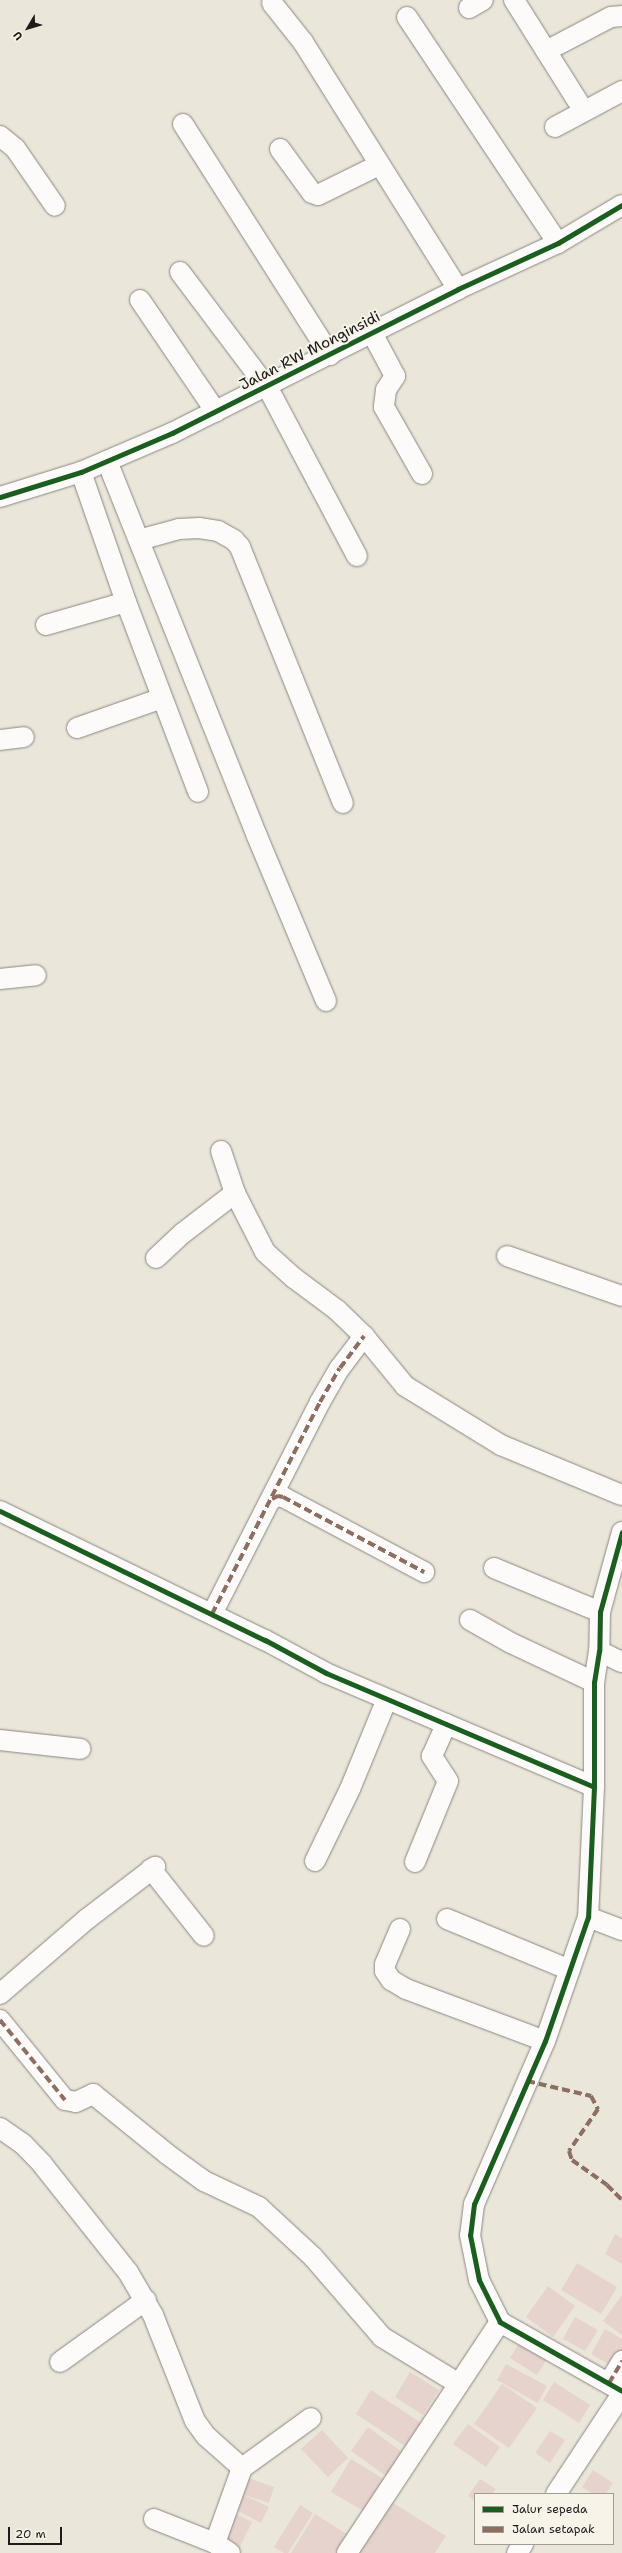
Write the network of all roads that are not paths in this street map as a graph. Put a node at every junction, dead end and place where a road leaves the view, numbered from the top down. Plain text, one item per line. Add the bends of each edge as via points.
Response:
1 (514, 0) edge
2 (272, 3) dead end
3 (622, 16) edge
4 (407, 17) dead end
5 (546, 51) junction
6 (622, 91) edge
7 (584, 111) junction
8 (183, 124) dead end
9 (555, 127) dead end
10 (0, 136) edge
11 (280, 149) dead end
12 (379, 165) junction
13 (622, 205) edge
14 (55, 206) dead end
15 (558, 243) junction
16 (180, 272) dead end
17 (458, 289) junction
18 (140, 300) dead end
19 (377, 342) junction
20 (330, 355) junction
21 (270, 393) junction
22 (216, 412) junction
23 (107, 461) junction
24 (81, 472) junction
25 (422, 474) dead end
26 (0, 497) edge
27 (139, 540) junction
28 (357, 556) dead end
29 (126, 602) junction
30 (46, 625) dead end
31 (162, 698) junction
32 (77, 728) dead end
33 (24, 737) dead end
34 (0, 740) edge
35 (198, 792) dead end
36 (343, 803) dead end
37 (36, 975) dead end
38 (0, 978) edge
39 (326, 1001) dead end
40 (221, 1151) dead end
41 (235, 1193) junction
42 (506, 1256) dead end
43 (156, 1258) dead end
44 (622, 1296) edge
45 (364, 1336) junction
46 (622, 1495) edge
47 (272, 1499) junction
48 (0, 1511) edge
49 (622, 1532) edge
50 (494, 1568) dead end
51 (424, 1572) dead end
52 (600, 1612) junction
53 (212, 1614) junction
54 (470, 1620) dead end
55 (599, 1651) junction
56 (622, 1662) edge
57 (594, 1682) junction
58 (387, 1699) junction
59 (446, 1724) junction
60 (0, 1740) edge
61 (82, 1749) dead end
62 (594, 1787) junction
63 (315, 1861) dead end
64 (415, 1862) dead end
65 (588, 1917) junction
66 (447, 1919) dead end
67 (400, 1929) dead end
68 (622, 1930) edge
69 (204, 1936) dead end
70 (570, 1970) junction
71 (0, 1994) edge
72 (0, 2020) edge
73 (545, 2041) junction
74 (0, 2128) edge
75 (146, 2300) junction
76 (500, 2322) junction
77 (622, 2361) edge
78 (60, 2362) dead end
79 (459, 2384) junction
80 (618, 2389) edge
81 (311, 2418) dead end
82 (242, 2468) junction
83 (557, 2493) edge
84 (154, 2518) dead end
85 (222, 2548) edge
86 (347, 2553) edge

1 - 5 street
2 - 12 street via 302,42
3 - 5 street via 612,17
4 - 15 street
5 - 7 street
6 - 7 street
7 - 9 street
8 - 20 street
10 - 14 street via 15,148
11 - 12 street via 312,193 318,195
12 - 17 street
13 - 15 street, Jalan RW Monginsidi
15 - 17 street, Jalan RW Monginsidi
16 - 21 street
17 - 19 street, Jalan RW Monginsidi
18 - 22 street
19 - 20 street, Jalan RW Monginsidi
19 - 25 street via 395,376 386,390 384,407
20 - 21 street, Jalan RW Monginsidi
21 - 22 street, Jalan RW Monginsidi
21 - 28 street
22 - 23 street, Jalan RW Monginsidi
23 - 24 street, Jalan RW Monginsidi
23 - 27 street
24 - 26 street, Jalan RW Monginsidi
24 - 29 street
27 - 36 street via 178,529 199,528 218,531 234,540 240,547
27 - 39 street
29 - 30 street
29 - 31 street
31 - 32 street
31 - 35 street
33 - 34 street
37 - 38 street
40 - 41 street
41 - 43 street via 183,1233
41 - 45 street via 265,1252 337,1310
42 - 44 street
45 - 46 street via 405,1386 478,1433 530,1458
45 - 47 street via 340,1368 320,1402
47 - 51 street via 283,1497
47 - 53 street
48 - 53 street
49 - 52 street
50 - 52 street
52 - 55 street
53 - 58 street via 326,1673
54 - 57 street via 511,1643
55 - 56 street
55 - 57 street
57 - 62 street
58 - 59 street
58 - 63 street via 350,1789
59 - 62 street
59 - 64 street via 432,1756 448,1782
60 - 61 street
62 - 65 street
65 - 68 street
65 - 70 street
66 - 70 street
67 - 73 street via 385,1964 385,1971 391,1980 406,1989
69 - 71 street via 153,1868
70 - 73 street
72 - 79 street via 65,2100 76,2102 93,2094 154,2145 204,2181 259,2208 313,2257 382,2337
73 - 76 street via 496,2150 472,2214 470,2235 476,2268 489,2304
74 - 75 street via 23,2144 52,2176 123,2266
75 - 78 street
75 - 82 street via 194,2421 206,2436
76 - 79 street
76 - 80 street
77 - 80 street
79 - 86 street
80 - 83 street
81 - 82 street
82 - 85 street
84 - 85 street

